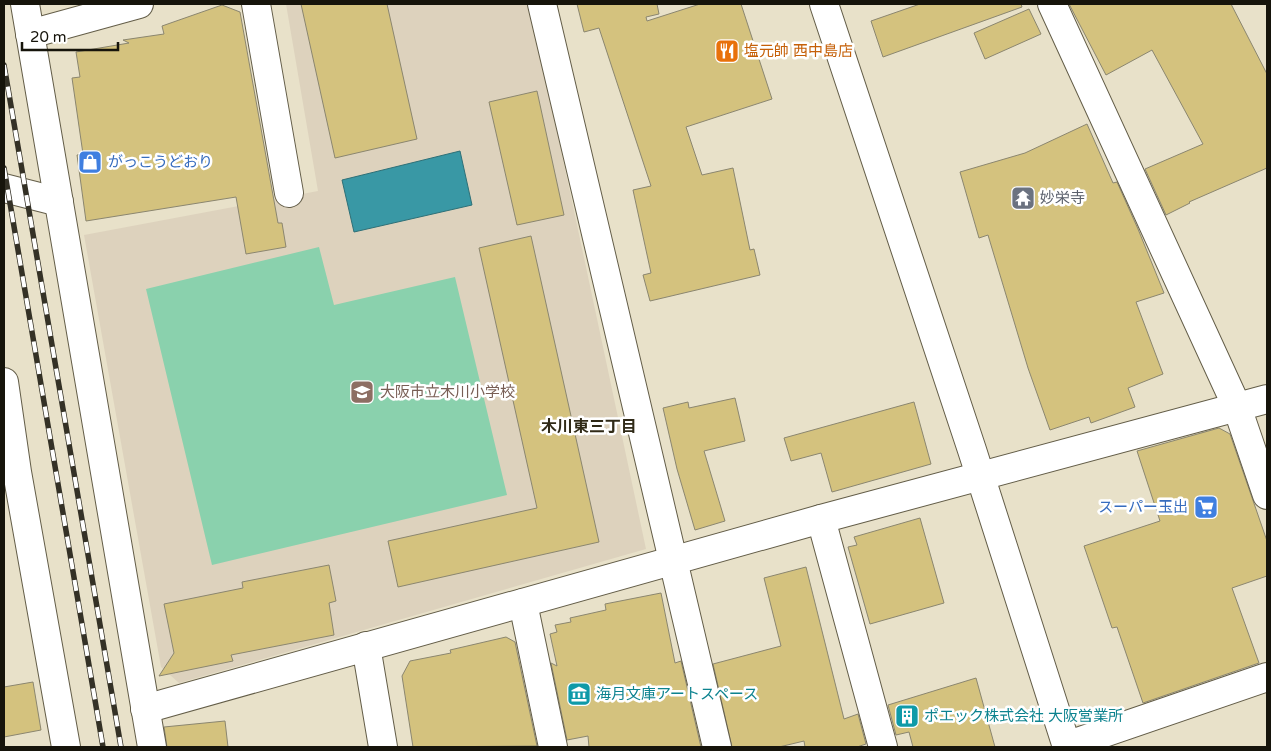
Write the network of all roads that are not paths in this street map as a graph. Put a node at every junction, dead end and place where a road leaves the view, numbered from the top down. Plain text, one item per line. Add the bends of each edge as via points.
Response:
1 (25, 4) edge
2 (139, 4) edge
3 (256, 4) edge
4 (542, 4) edge
5 (824, 4) edge
6 (1052, 4) edge
7 (30, 34) junction
8 (4, 188) edge
9 (289, 193) dead end
10 (59, 202) junction
11 (4, 382) edge
12 (1267, 399) edge
13 (1237, 407) junction
14 (10, 475) edge
15 (980, 477) junction
16 (1267, 496) edge
17 (821, 519) junction
18 (674, 562) junction
19 (524, 603) junction
20 (366, 646) junction
21 (1267, 677) edge
22 (145, 710) junction
23 (66, 747) edge
24 (152, 747) edge
25 (383, 747) edge
26 (553, 747) edge
27 (717, 747) edge
28 (883, 747) edge
29 (1067, 747) edge

1 - 7 street
2 - 7 street
3 - 9 street
4 - 18 street
5 - 15 street
6 - 13 street
7 - 10 street
8 - 10 street
10 - 22 street
11 - 14 street
12 - 13 street
13 - 15 street
13 - 16 street
14 - 23 street
15 - 17 street
15 - 29 street
17 - 18 street
17 - 28 street
18 - 19 street
18 - 27 street
19 - 20 street
19 - 26 street
20 - 22 street
20 - 25 street
21 - 29 street
22 - 24 street

